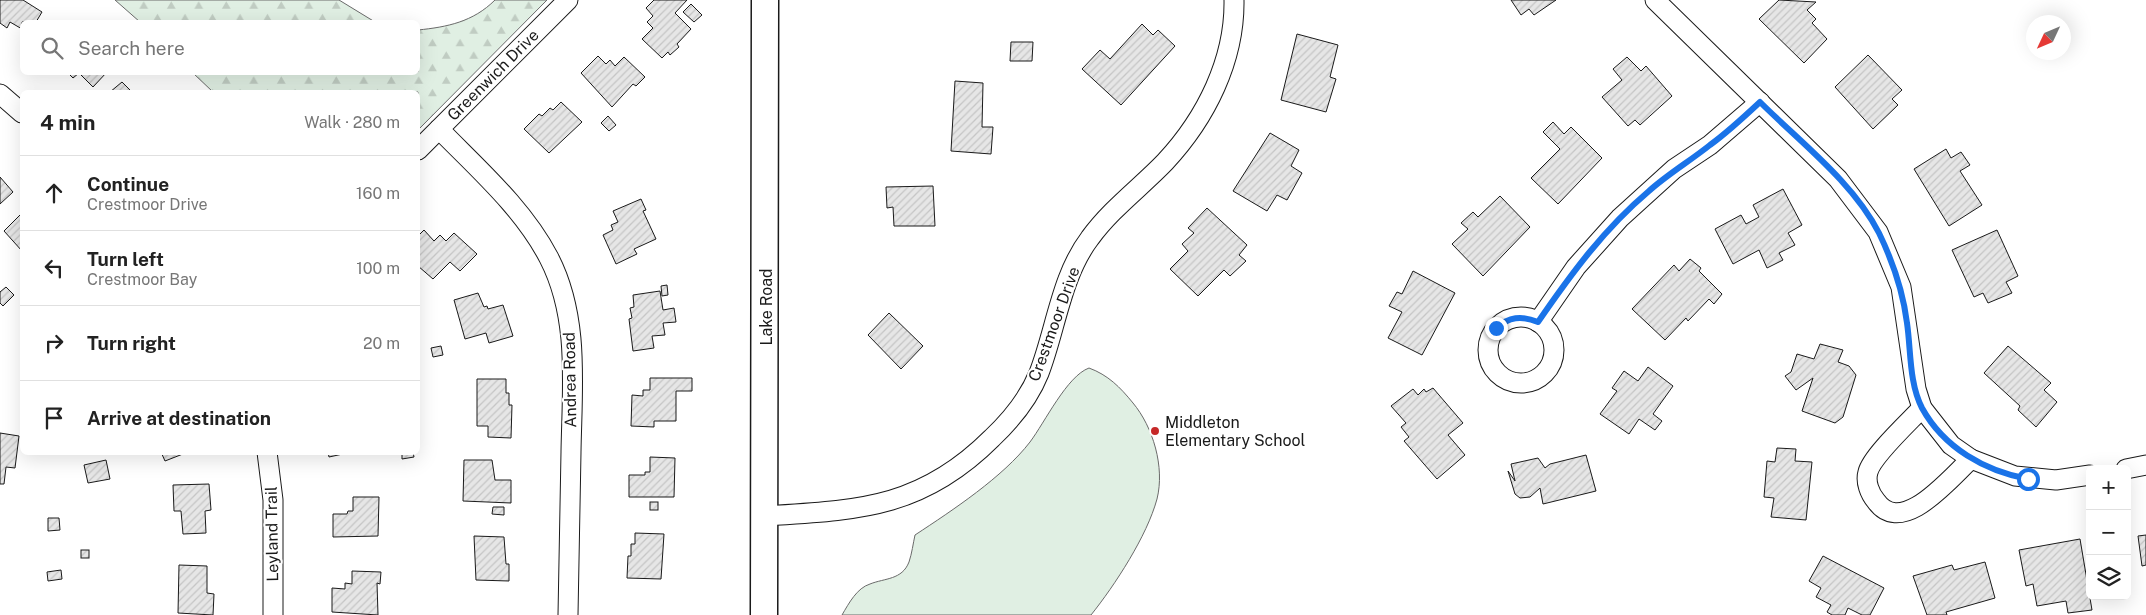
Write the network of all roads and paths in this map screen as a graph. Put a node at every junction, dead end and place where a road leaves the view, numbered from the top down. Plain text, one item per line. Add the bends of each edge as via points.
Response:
1 (568, 0) edge
2 (764, 0) edge
3 (1234, 0) edge
4 (1655, 0) edge
5 (0, 94) edge
6 (1760, 102) junction
7 (20, 111) edge
8 (439, 129) junction
9 (420, 148) edge
10 (1538, 322) dead end
11 (1922, 408) junction
12 (267, 455) edge
13 (1970, 459) junction
14 (2146, 465) edge
15 (2131, 468) edge
16 (2086, 476) edge
17 (764, 516) junction
18 (273, 615) edge
19 (568, 615) edge
20 (764, 615) edge

1 - 8 street, Greenwich Drive
2 - 17 street, Lake Road
3 - 17 street, Crestmoor Drive via 1228,50 1218,82 1204,110 1166,161 1090,238 1065,288 1038,374 1024,402 1002,428 955,470 902,498 844,511
4 - 6 street
5 - 7 street
6 - 10 street via 1620,218 1576,267
6 - 11 street via 1838,179 1878,232 1901,287 1916,389
8 - 9 street, Greenwich Drive
8 - 19 street, Andrea Road via 529,226 553,265 566,305 572,362
11 - 13 street via 1951,445
11 - 13 street via 1874,460 1867,473 1868,488 1876,502 1887,512 1901,514 1915,510
12 - 18 street, Leyland Trail via 273,500
13 - 16 street via 2028,479 2056,480
14 - 15 street
17 - 20 street, Lake Road

